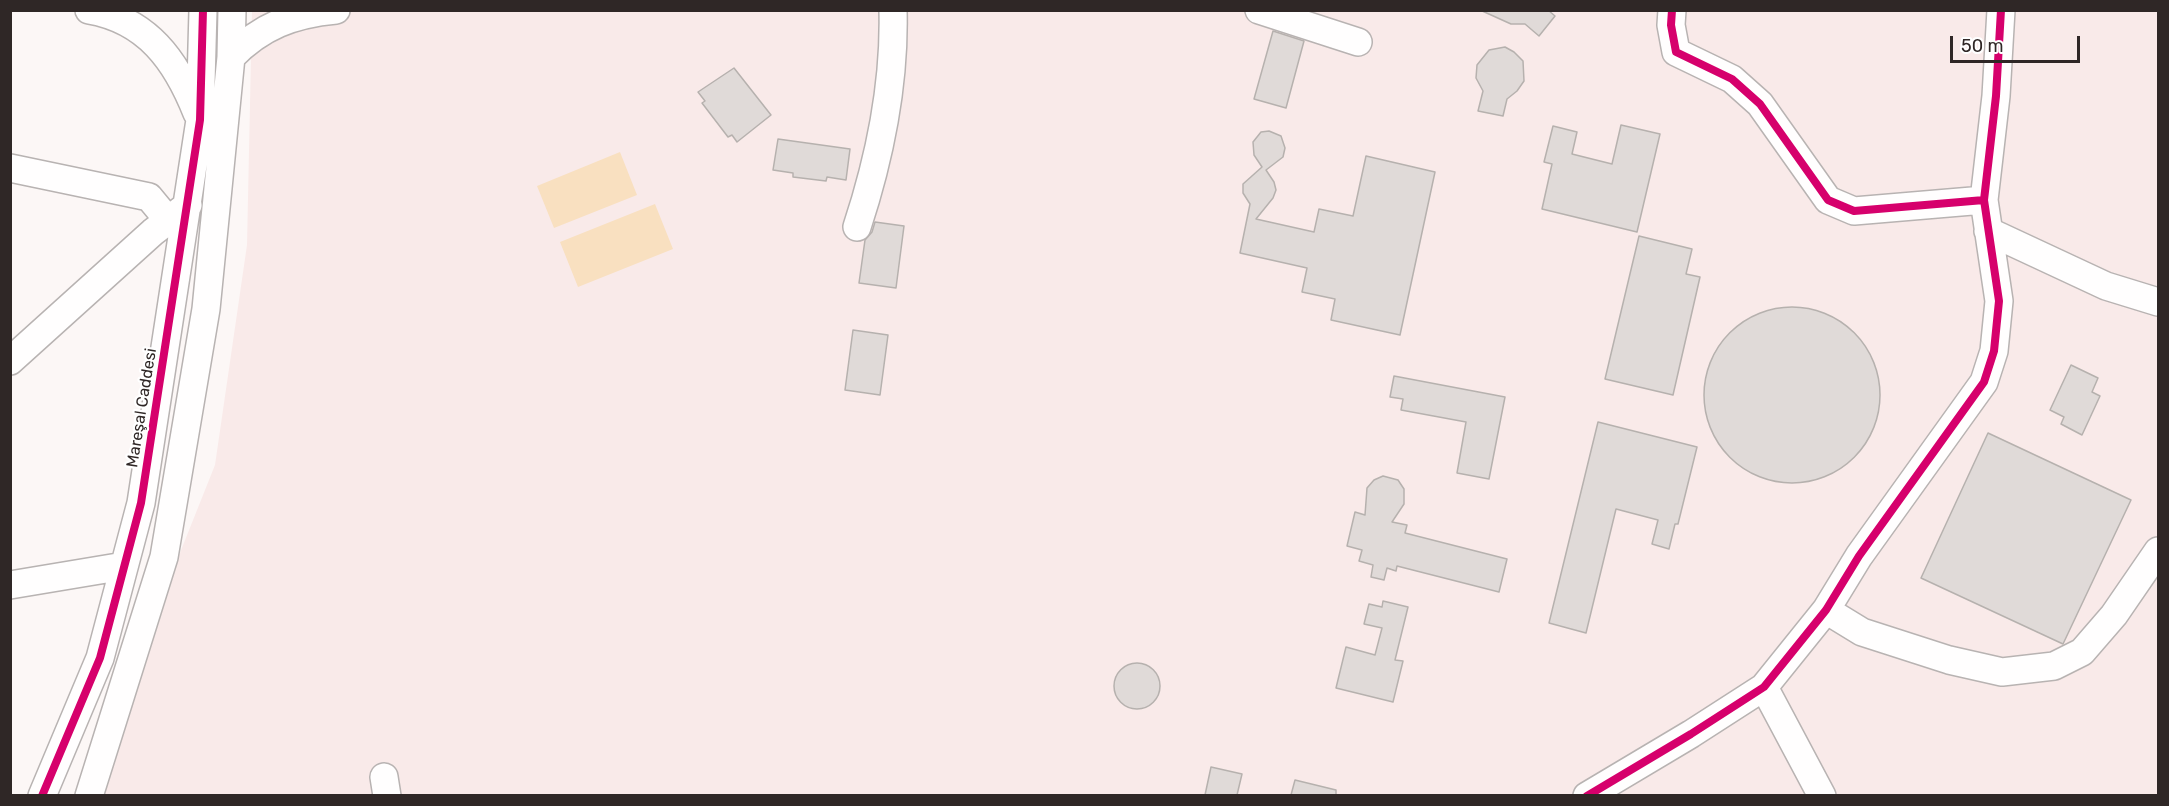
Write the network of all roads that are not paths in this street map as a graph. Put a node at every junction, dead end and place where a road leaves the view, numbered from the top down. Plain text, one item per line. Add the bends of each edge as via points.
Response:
1 (89, 10) edge
2 (203, 10) edge
3 (232, 10) edge
4 (336, 10) edge
5 (893, 10) edge
6 (1260, 10) edge
7 (1672, 10) edge
8 (2001, 10) edge
9 (1358, 42) dead end
10 (231, 57) junction
11 (200, 120) junction
12 (10, 168) edge
13 (1984, 200) junction
14 (178, 212) junction
15 (857, 227) dead end
16 (1988, 231) junction
17 (2158, 302) edge
18 (10, 361) edge
19 (2158, 551) edge
20 (124, 566) junction
21 (10, 585) edge
22 (1827, 609) junction
23 (1764, 687) junction
24 (42, 795) edge
25 (89, 795) edge
26 (1587, 795) edge
27 (1822, 795) edge

1 - 11 street via 108,14 146,34 175,66
2 - 11 street, Mareşal Caddesi
3 - 10 street
4 - 10 street via 276,23 252,37
5 - 15 street via 894,40 885,119 875,172
6 - 9 street
7 - 13 street via 1676,52 1731,79 1761,104 1828,200 1854,211
8 - 13 street
10 - 25 street via 206,309 164,557
11 - 14 street, Mareşal Caddesi
12 - 14 street via 149,197
13 - 16 street
14 - 18 street
14 - 20 street, Mareşal Caddesi via 141,503
16 - 17 street via 2106,286
16 - 22 street via 1998,301 1994,351 1984,382 1859,556
19 - 22 street via 2114,615 2082,652 2054,666 2002,672 1949,660 1862,632
20 - 21 street
20 - 24 street, Mareşal Caddesi via 100,658
22 - 23 street
23 - 26 street
23 - 27 street

